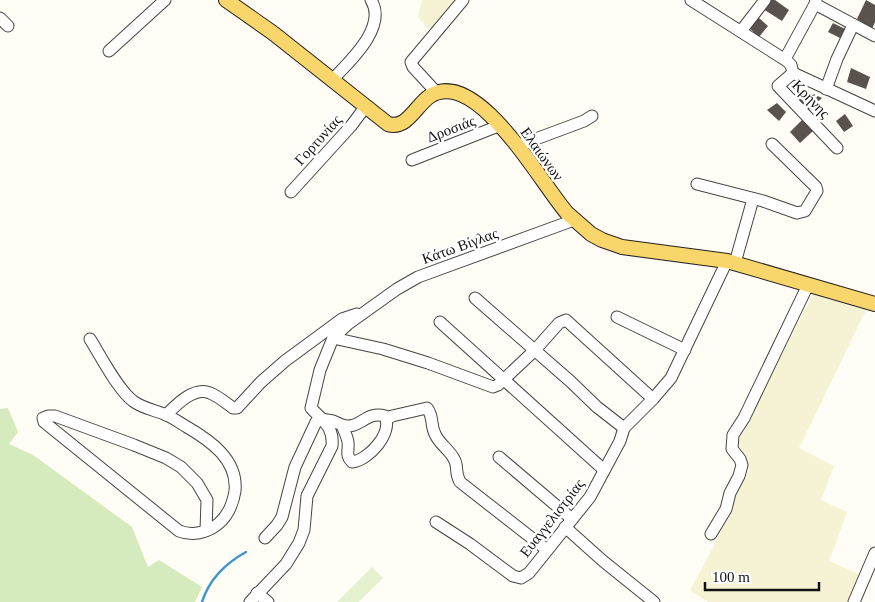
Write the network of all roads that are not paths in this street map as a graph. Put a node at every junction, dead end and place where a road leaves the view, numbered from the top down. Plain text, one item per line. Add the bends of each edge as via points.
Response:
1 (165, 0) edge
2 (226, 0) edge
3 (371, 0) edge
4 (463, 0) edge
5 (691, 0) edge
6 (765, 0) edge
7 (816, 2) edge
8 (854, 25) junction
9 (741, 31) junction
10 (875, 36) edge
11 (109, 51) dead end
12 (785, 59) junction
13 (793, 72) junction
14 (333, 79) junction
15 (826, 89) junction
16 (437, 92) junction
17 (366, 106) junction
18 (874, 107) edge
19 (592, 116) dead end
20 (501, 125) junction
21 (772, 144) dead end
22 (517, 146) junction
23 (837, 148) dead end
24 (412, 160) dead end
25 (697, 184) dead end
26 (291, 192) dead end
27 (753, 199) junction
28 (574, 220) junction
29 (731, 262) junction
30 (808, 285) junction
31 (475, 298) dead end
32 (875, 304) edge
33 (363, 314) junction
34 (617, 317) dead end
35 (440, 322) dead end
36 (333, 338) junction
37 (90, 339) dead end
38 (535, 350) junction
39 (685, 350) junction
40 (504, 379) junction
41 (653, 399) junction
42 (166, 415) junction
43 (321, 419) junction
44 (387, 419) junction
45 (342, 425) junction
46 (624, 428) junction
47 (499, 457) dead end
48 (604, 470) junction
49 (436, 522) dead end
50 (568, 523) junction
51 (206, 531) junction
52 (712, 534) dead end
53 (265, 538) dead end
54 (547, 550) junction
55 (875, 553) edge
56 (254, 598) edge
57 (268, 602) edge
58 (654, 602) edge
59 (854, 602) edge

1 - 11 street
2 - 14 main road
3 - 14 street via 374,12 370,35
4 - 16 street via 411,62
5 - 9 street
6 - 9 street
7 - 8 street
7 - 12 street
8 - 10 street
8 - 15 street
9 - 12 street
12 - 13 street
13 - 15 street
13 - 23 street, Κρήνης via 778,86
14 - 17 main road
15 - 18 street
16 - 17 main road via 399,125 387,123
16 - 20 main road, Ελαιώνων via 451,92 469,99
17 - 26 street, Γορτυνίας
19 - 22 street
20 - 22 main road, Ελαιώνων
20 - 24 street, Δροσιάς
21 - 27 street via 809,179 817,191 801,213
22 - 28 main road, Ελαιώνων
25 - 27 street
27 - 29 street
28 - 29 main road, Ελαιώνων via 596,237 622,247
28 - 33 street, Κάτω Βίγλας via 418,277
29 - 30 main road, Ελαιώνων
29 - 39 street
30 - 32 main road, Ελαιώνων
30 - 52 street via 733,435 732,448 742,465 726,509
31 - 38 street
33 - 36 street, Κάτω Βίγλας
33 - 42 street via 342,319 320,335 261,382 237,408 210,392 200,392 177,403
34 - 39 street
35 - 40 street
36 - 40 street via 428,363 486,386 498,385
36 - 43 street via 320,370 311,408
37 - 42 street via 129,398
38 - 40 street
38 - 41 street via 559,323 566,320
38 - 46 street
39 - 41 street via 671,378
40 - 48 street
41 - 46 street
42 - 51 street via 221,452 233,474 234,498 229,511 220,523
43 - 45 street
43 - 53 street via 316,422 295,467 282,517
43 - 56 street via 330,428 332,446 307,496 302,536 286,564
44 - 45 street via 378,414 354,426
44 - 45 street via 384,435 369,454 352,462 348,458 348,444
44 - 54 street via 427,408 432,414 434,433 454,457 457,464 455,473 460,482
46 - 48 street, Ευαγγελιστρίας
47 - 50 street
48 - 50 street, Ευαγγελιστρίας via 590,497
49 - 54 street, Ευαγγελιστρίας via 513,576 521,578 529,573
50 - 54 street, Ευαγγελιστρίας
50 - 58 street via 602,561
51 - 51 street via 195,534 179,531 47,425 43,418 55,416 78,424 181,467 207,500
55 - 59 street
56 - 57 street

